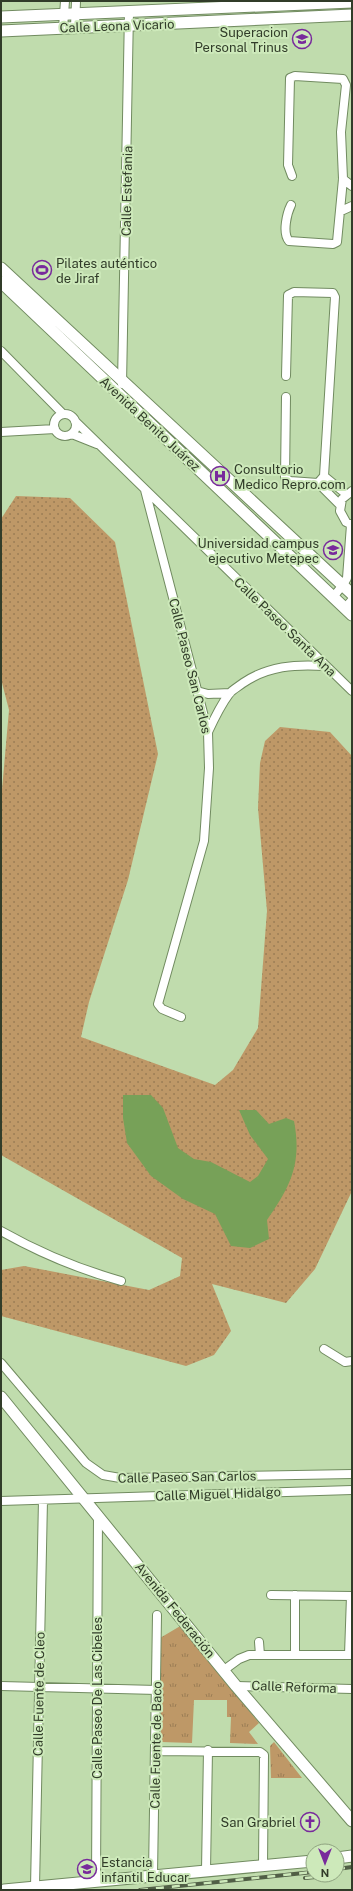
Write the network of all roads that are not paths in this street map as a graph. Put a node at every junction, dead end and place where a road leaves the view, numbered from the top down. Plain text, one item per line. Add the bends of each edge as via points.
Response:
1 (65, 1) edge
2 (76, 1) edge
3 (352, 2) edge
4 (129, 12) junction
5 (70, 14) junction
6 (352, 15) edge
7 (1, 17) edge
8 (129, 26) junction
9 (63, 28) junction
10 (75, 28) junction
11 (1, 31) edge
12 (292, 176) dead end
13 (343, 179) junction
14 (352, 186) edge
15 (292, 205) dead end
16 (352, 206) edge
17 (341, 211) junction
18 (1, 268) edge
19 (1, 282) edge
20 (1, 351) edge
21 (286, 376) dead end
22 (123, 382) junction
23 (116, 392) junction
24 (286, 397) dead end
25 (63, 414) junction
26 (75, 421) junction
27 (55, 429) junction
28 (1, 432) edge
29 (72, 434) junction
30 (98, 445) junction
31 (324, 476) junction
32 (318, 483) junction
33 (145, 490) junction
34 (350, 492) edge
35 (340, 505) junction
36 (352, 525) edge
37 (344, 585) junction
38 (352, 594) edge
39 (334, 597) junction
40 (350, 608) edge
41 (325, 666) junction
42 (197, 691) junction
43 (352, 691) edge
44 (230, 693) junction
45 (208, 732) junction
46 (181, 1018) dead end
47 (1, 1231) edge
48 (121, 1281) dead end
49 (324, 1349) dead end
50 (352, 1361) edge
51 (1, 1363) edge
52 (1, 1397) edge
53 (352, 1474) edge
54 (352, 1490) edge
55 (84, 1499) junction
56 (42, 1500) junction
57 (1, 1501) edge
58 (98, 1515) junction
59 (271, 1595) dead end
60 (295, 1595) junction
61 (351, 1596) edge
62 (157, 1615) dead end
63 (259, 1642) dead end
64 (260, 1654) junction
65 (295, 1655) junction
66 (350, 1655) edge
67 (224, 1670) junction
68 (1, 1686) edge
69 (236, 1686) junction
70 (40, 1687) junction
71 (97, 1689) junction
72 (352, 1689) edge
73 (157, 1690) junction
74 (208, 1750) junction
75 (156, 1751) junction
76 (352, 1821) edge
77 (305, 1861) edge
78 (263, 1866) junction
79 (206, 1871) junction
80 (153, 1875) junction
81 (96, 1881) junction
82 (35, 1887) junction
83 (4, 1890) edge

1 - 5 street
2 - 5 street
3 - 4 main road, Calle Leona Vicario
4 - 5 main road, Calle Leona Vicario
4 - 8 street, Calle Estefania
5 - 7 main road, Calle Leona Vicario
5 - 9 street
5 - 10 street
6 - 8 main road, Calle Leona Vicario
8 - 10 main road, Calle Leona Vicario
8 - 22 street, Calle Estefania
9 - 10 main road, Calle Leona Vicario
9 - 11 main road, Calle Leona Vicario
12 - 13 street via 288,165 289,80 295,76 343,79 346,82 341,132
13 - 14 street
13 - 17 street
15 - 17 street via 288,212 286,235 287,239 293,242 336,244
16 - 17 street
18 - 22 main road, Avenida Benito Juárez
19 - 23 main road, Avenida Benito Juárez
20 - 25 street
21 - 31 street via 288,295 294,292 333,293 335,297
22 - 23 street
22 - 37 main road, Avenida Benito Juárez
23 - 39 main road, Avenida Benito Juárez
24 - 32 street via 285,478 290,481
25 - 26 street
25 - 27 street via 56,418
26 - 29 street via 76,426
26 - 30 street, Calle Paseo Santa Ana
27 - 28 street
27 - 29 street via 60,435
29 - 30 street, Calle Paseo Santa Ana
30 - 33 street, Calle Paseo Santa Ana
31 - 32 street
31 - 34 street
32 - 35 street
33 - 41 street, Calle Paseo Santa Ana
33 - 42 street, Calle Paseo San Carlos
34 - 35 street
35 - 36 street via 342,517
36 - 37 street via 348,574
37 - 38 main road, Avenida Benito Juárez
37 - 39 street
39 - 40 main road, Avenida Benito Juárez
41 - 43 street, Calle Paseo Santa Ana
41 - 44 street via 281,666 256,676
42 - 44 street via 208,694
42 - 45 street, Calle Paseo San Carlos
44 - 45 street via 215,715
45 - 46 street, Calle Paseo San Carlos via 209,768 204,841 158,1004 162,1009
47 - 48 street via 86,1272
49 - 50 street via 345,1362
51 - 53 street, Calle Paseo San Carlos via 86,1464 103,1475 120,1478
52 - 55 main road, Avenida Federación
54 - 55 street, Calle Miguel Hidalgo
55 - 56 street, Calle Miguel Hidalgo
55 - 58 main road, Avenida Federación
56 - 57 street, Calle Miguel Hidalgo
56 - 70 street, Calle Fuente de Cleo
58 - 67 main road, Avenida Federación
58 - 71 street, Calle Paseo De Las Cibeles
59 - 60 street
60 - 61 street
60 - 65 street
61 - 66 street
62 - 73 street, Calle Fuente de Baco
63 - 64 street
64 - 65 street
64 - 67 street via 243,1657
65 - 66 street
67 - 69 main road, Avenida Federación
68 - 70 street
69 - 72 street, Calle Reforma
69 - 76 main road, Avenida Federación
70 - 71 street
70 - 82 street, Calle Fuente de Cleo
71 - 73 street
71 - 81 street, Calle Paseo De Las Cibeles
73 - 75 street, Calle Fuente de Baco
74 - 75 street
74 - 78 street via 264,1754
74 - 79 street
75 - 80 street, Calle Fuente de Baco
77 - 78 main road
78 - 79 main road
79 - 80 main road
80 - 81 main road
81 - 82 main road
82 - 83 main road

